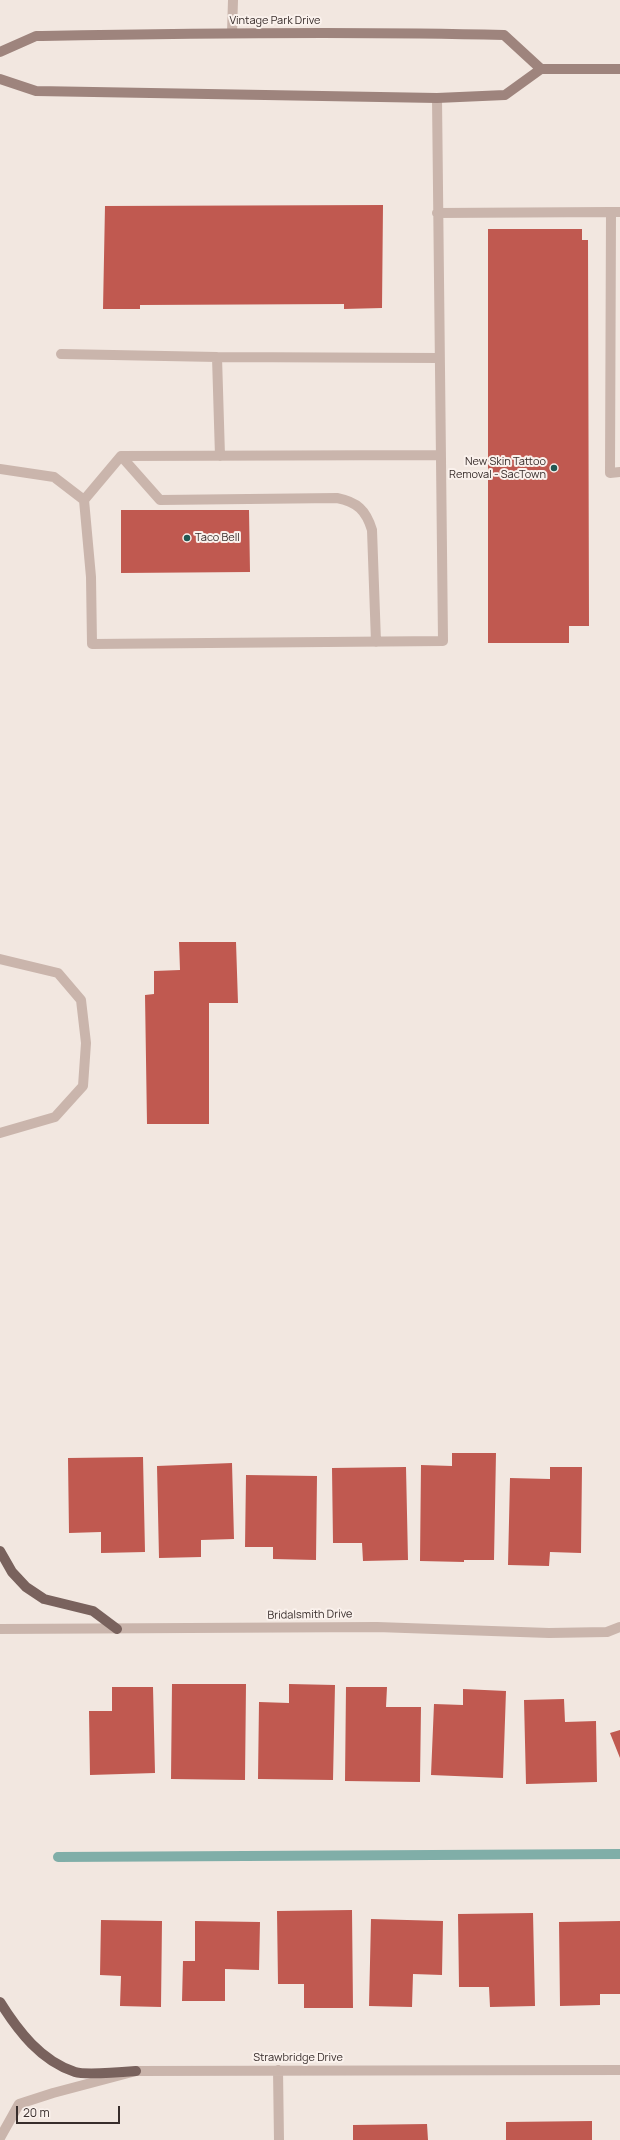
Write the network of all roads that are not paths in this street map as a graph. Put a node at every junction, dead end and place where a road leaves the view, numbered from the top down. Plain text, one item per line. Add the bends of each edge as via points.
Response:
1 (233, 0) edge
2 (232, 33) junction
3 (0, 52) edge
4 (541, 69) junction
5 (620, 69) edge
6 (0, 78) edge
7 (437, 98) junction
8 (615, 212) edge
9 (437, 213) junction
10 (61, 354) dead end
11 (216, 357) junction
12 (439, 358) junction
13 (441, 455) junction
14 (121, 456) junction
15 (220, 456) junction
16 (0, 469) edge
17 (620, 472) edge
18 (84, 500) junction
19 (376, 642) junction
20 (0, 959) edge
21 (0, 1133) edge
22 (0, 1551) edge
23 (620, 1627) edge
24 (0, 1629) edge
25 (117, 1629) junction
26 (0, 2002) edge
27 (278, 2070) junction
28 (620, 2070) edge
29 (136, 2071) junction
30 (0, 2138) edge
31 (279, 2140) edge

1 - 2 street
2 - 3 street, Vintage Park Drive via 36,36
2 - 4 street, Vintage Park Drive via 504,35
4 - 5 street
4 - 7 street via 505,95
6 - 7 street via 36,91
7 - 9 street
8 - 9 street
8 - 17 street via 610,472
9 - 12 street
10 - 11 street
11 - 12 street
11 - 15 street
12 - 13 street
13 - 15 street
13 - 19 street via 443,641
14 - 15 street
14 - 18 street
14 - 19 street via 160,500 337,498 350,501 362,508 372,530
16 - 18 street via 54,477
18 - 19 street via 91,577 92,644
20 - 21 street via 58,973 81,1000 86,1043 83,1086 55,1118
22 - 25 main road via 12,1572 26,1587 44,1599 93,1611
23 - 25 street, Bridalsmith Drive via 607,1632 556,1633 377,1627
24 - 25 street, Bridalsmith Drive
26 - 29 main road via 24,2036 52,2060 76,2072
27 - 28 street, Strawbridge Drive
27 - 29 street, Strawbridge Drive
27 - 31 street
29 - 30 street, Strawbridge Drive via 19,2104

